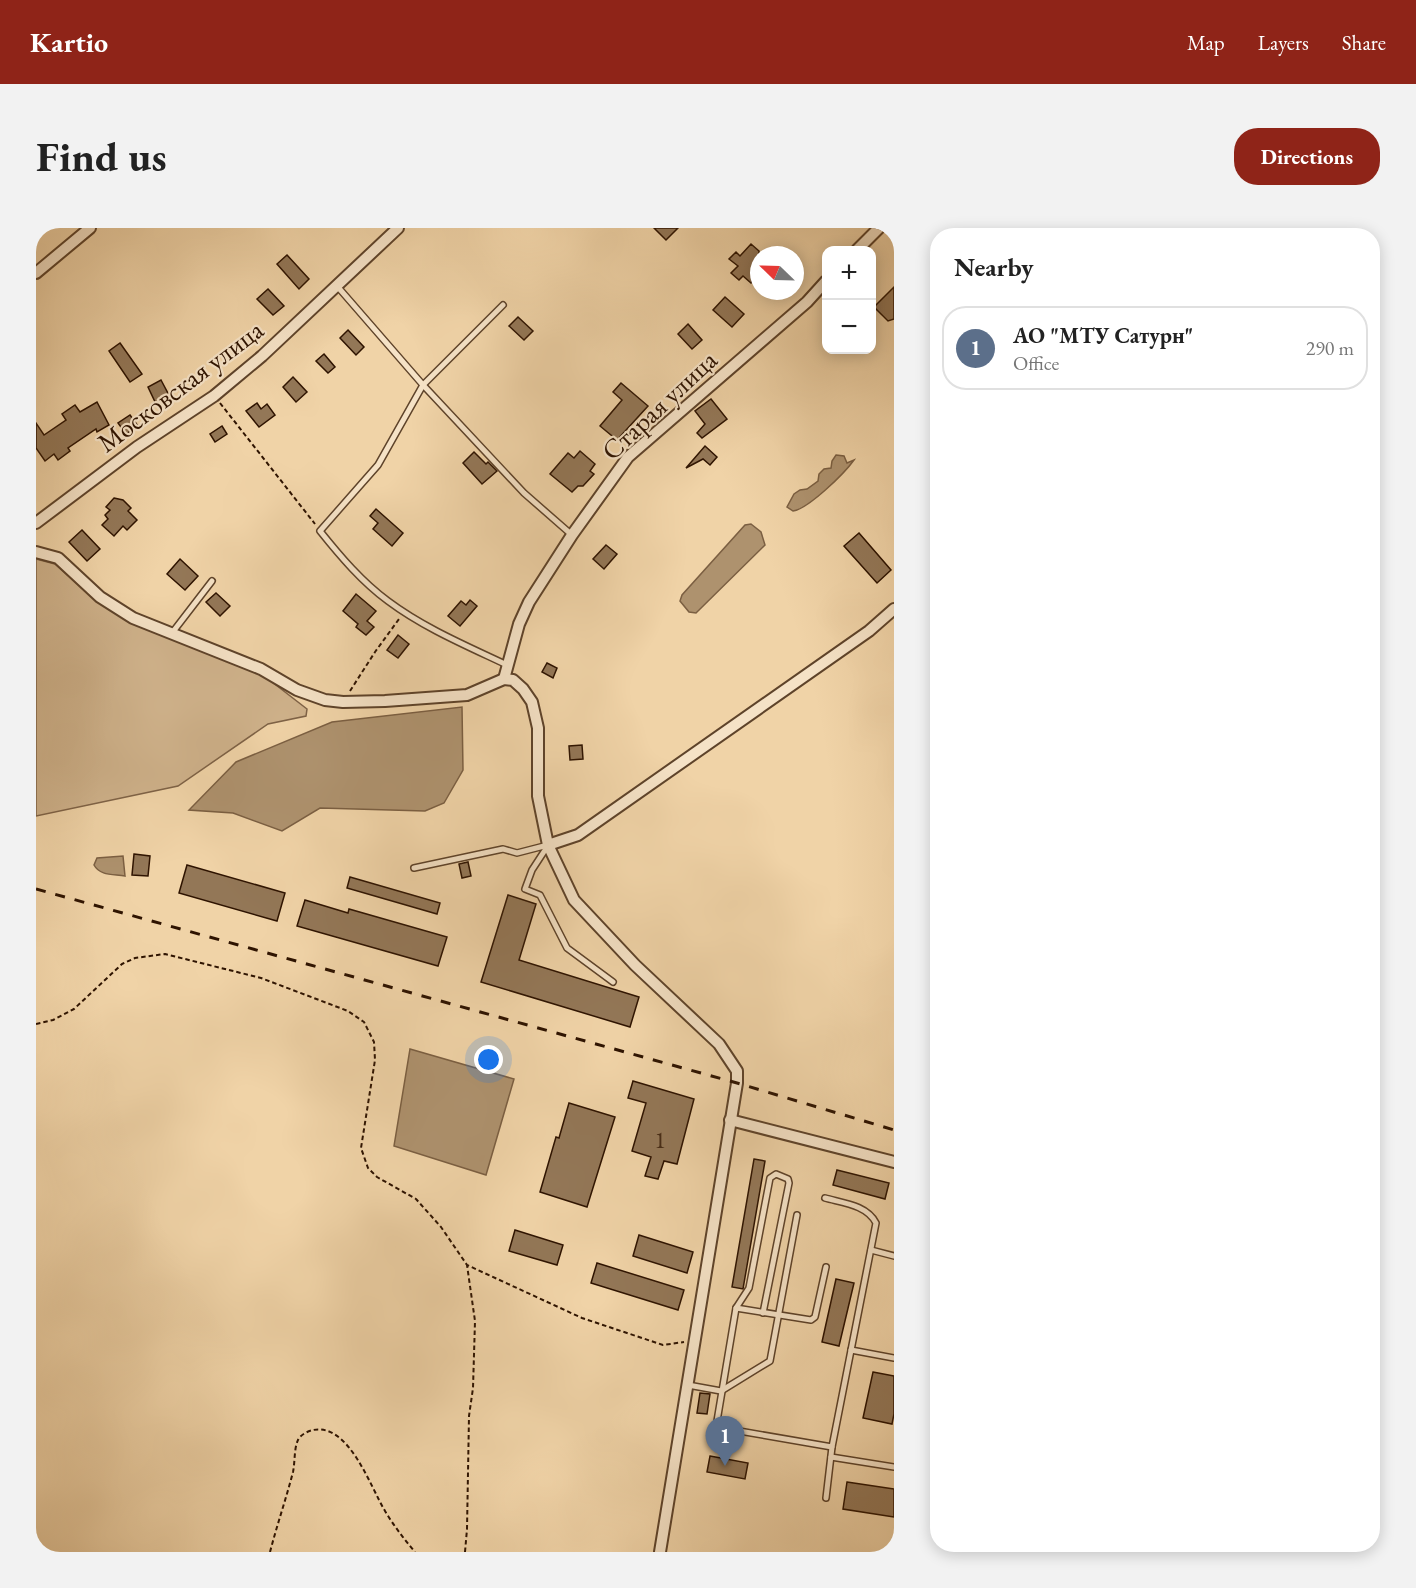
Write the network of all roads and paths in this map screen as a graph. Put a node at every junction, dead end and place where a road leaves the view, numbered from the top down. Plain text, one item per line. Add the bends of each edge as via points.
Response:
1 (90, 228) edge
2 (398, 228) edge
3 (879, 228) edge
4 (861, 246) edge
5 (36, 273) edge
6 (822, 285) edge
7 (337, 286) junction
8 (503, 305) dead end
9 (423, 385) junction
10 (214, 396) junction
11 (36, 523) edge
12 (320, 531) junction
13 (572, 535) junction
14 (36, 552) edge
15 (212, 581) dead end
16 (894, 609) edge
17 (404, 612) junction
18 (172, 633) junction
19 (509, 666) junction
20 (504, 679) junction
21 (343, 702) junction
22 (548, 845) junction
23 (414, 868) dead end
24 (613, 982) dead end
25 (36, 1024) edge
26 (730, 1120) junction
27 (894, 1162) edge
28 (825, 1198) dead end
29 (797, 1215) dead end
30 (871, 1250) junction
31 (894, 1256) edge
32 (467, 1265) junction
33 (826, 1267) dead end
34 (736, 1308) junction
35 (763, 1312) junction
36 (778, 1315) junction
37 (696, 1337) junction
38 (851, 1350) junction
39 (894, 1358) edge
40 (688, 1386) junction
41 (721, 1391) junction
42 (832, 1447) junction
43 (831, 1457) junction
44 (894, 1467) edge
45 (826, 1498) dead end
46 (270, 1552) edge
47 (415, 1552) edge
48 (465, 1552) edge
49 (660, 1552) edge

1 - 5 street
2 - 7 street, Московская улица
3 - 4 street
6 - 13 street, Старая улица via 628,457
7 - 9 lane
7 - 10 street, Московская улица
8 - 9 lane
9 - 12 lane via 378,465
9 - 13 lane via 524,493
10 - 11 street, Московская улица via 137,447
10 - 12 path
12 - 17 lane via 343,560
13 - 19 street, Старая улица via 529,602
14 - 18 street via 58,558 100,597 133,618
15 - 18 lane
16 - 22 street via 869,631 578,835
17 - 19 lane
17 - 21 path
18 - 21 street via 261,669 297,690
19 - 20 street, Старая улица
20 - 21 street via 467,695
20 - 22 street via 523,688 532,702 538,728 538,796
22 - 23 lane via 517,853 503,849
22 - 24 lane via 525,889 540,895 567,948
22 - 26 street via 574,900 729,1056 737,1071
25 - 32 path via 74,1009 122,964 165,954 261,978 348,1011 364,1022 374,1042 375,1060 361,1148 368,1168 416,1199
26 - 27 street
26 - 37 street
28 - 30 lane via 872,1215 876,1223
29 - 36 lane
30 - 31 lane
30 - 38 lane
32 - 37 path via 582,1318 663,1345
32 - 48 path via 475,1321
33 - 36 lane via 815,1317 806,1320
34 - 35 lane
34 - 35 lane via 749,1288 770,1178 776,1174 789,1183
34 - 41 lane
35 - 36 lane
36 - 41 lane via 770,1361
37 - 40 street
38 - 39 lane
38 - 42 lane
40 - 41 lane
40 - 49 street
41 - 42 lane via 716,1427
42 - 43 lane
43 - 44 lane
43 - 45 lane
46 - 47 path via 285,1505 298,1440 308,1431 320,1429 337,1435 350,1449 378,1500

